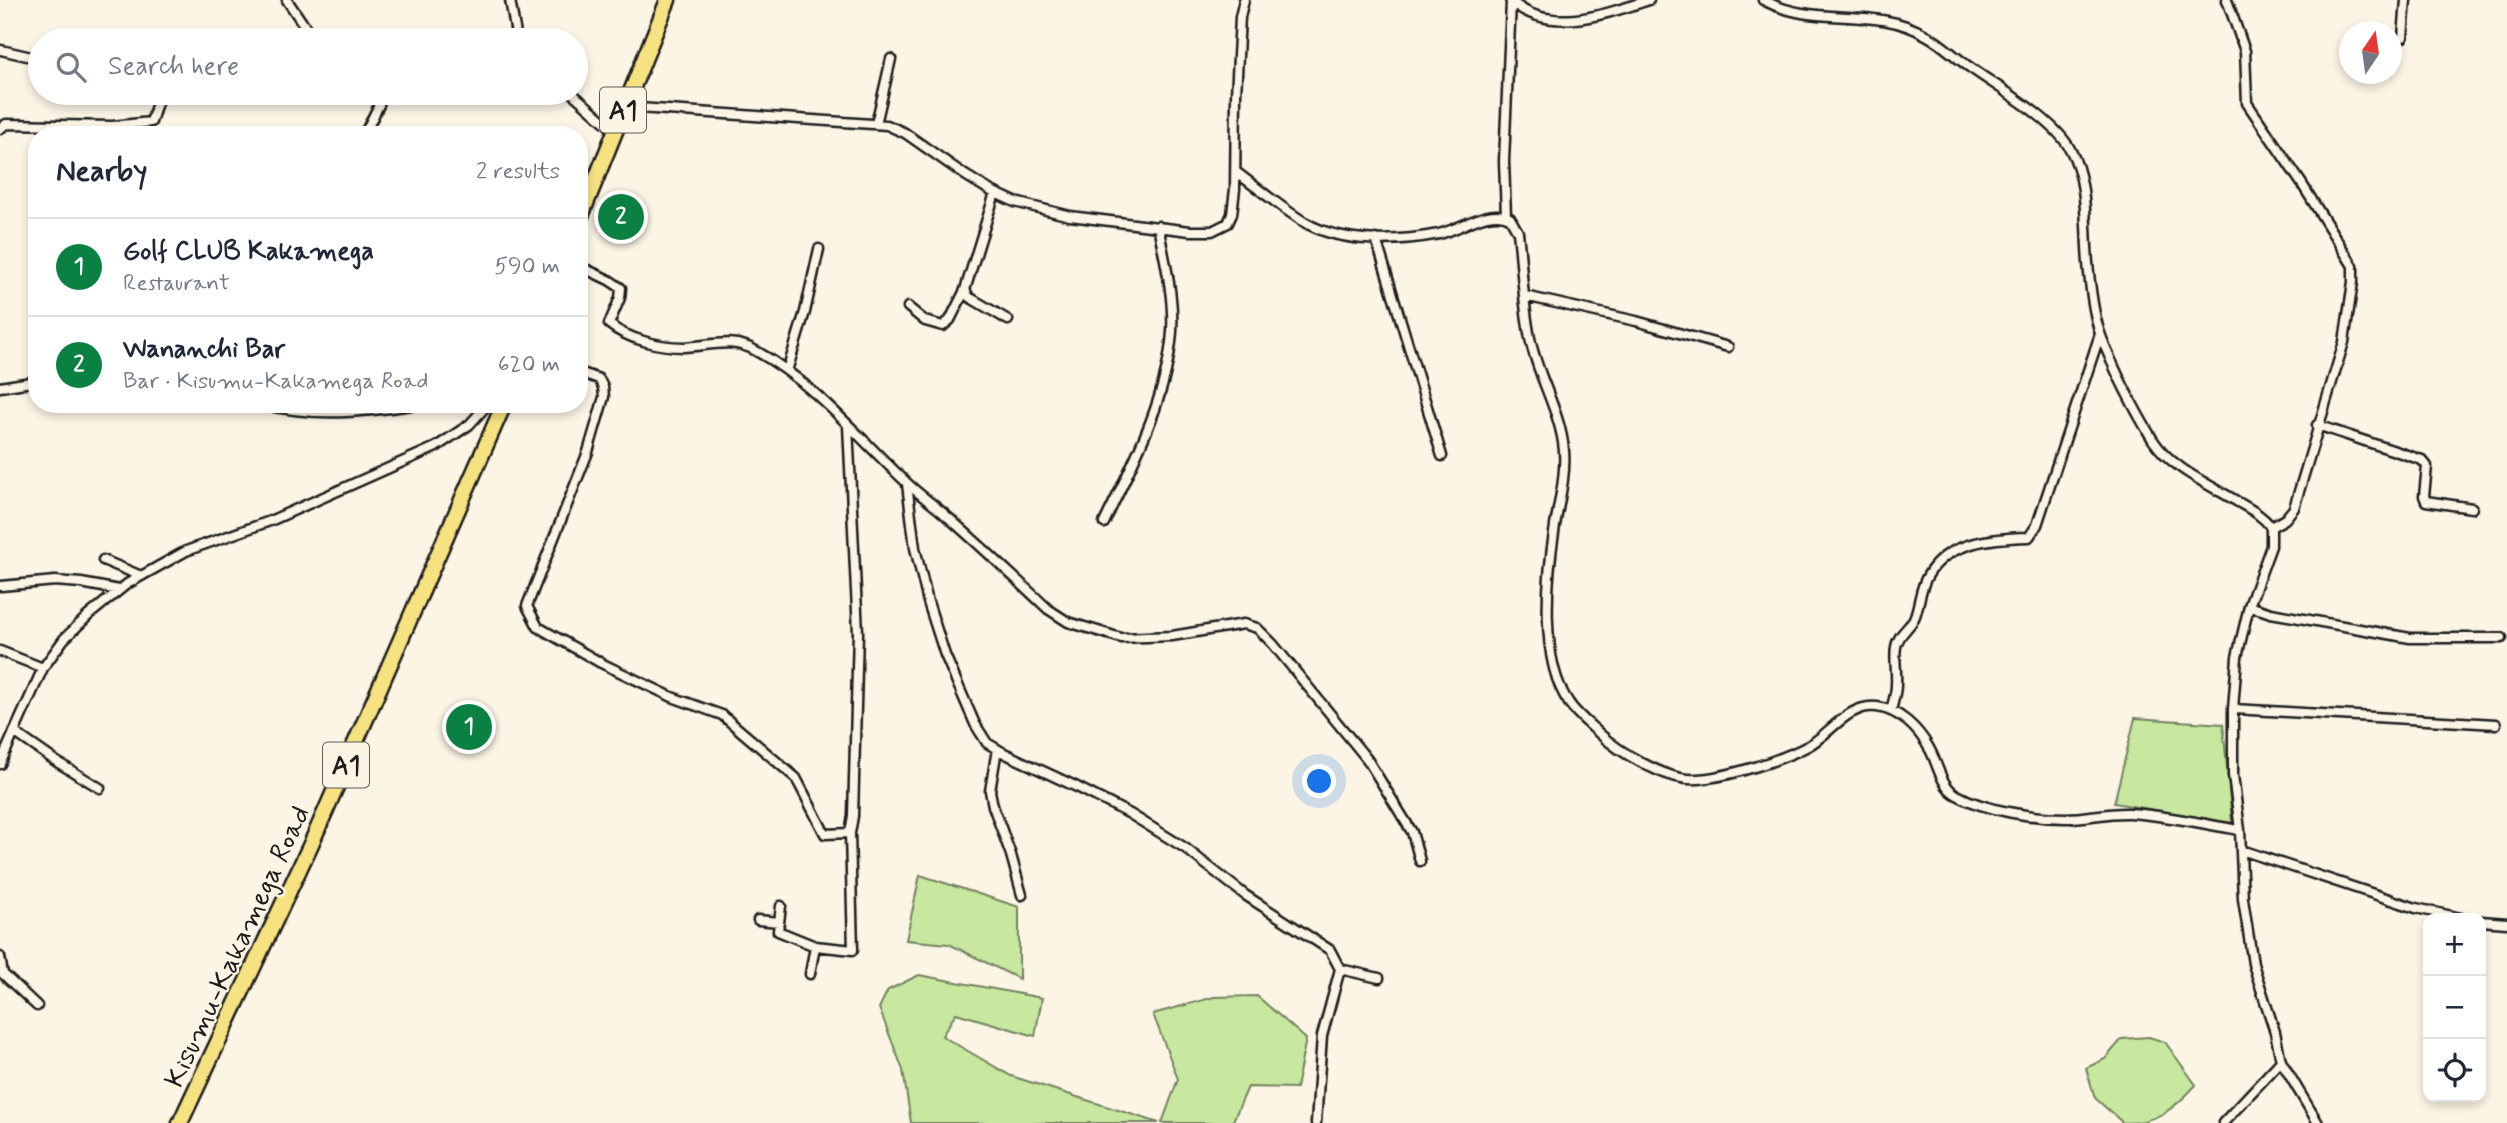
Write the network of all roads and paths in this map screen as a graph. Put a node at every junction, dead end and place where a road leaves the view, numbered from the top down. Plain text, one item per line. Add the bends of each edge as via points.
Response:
1 (287, 0) edge
2 (510, 0) edge
3 (668, 0) edge
4 (1244, 0) edge
5 (1649, 0) edge
6 (1763, 0) edge
7 (2228, 0) edge
8 (2406, 0) edge
9 (1511, 1) edge
10 (306, 28) edge
11 (514, 28) edge
12 (2403, 37) dead end
13 (1, 50) edge
14 (28, 56) edge
15 (891, 59) dead end
16 (156, 105) edge
17 (379, 105) edge
18 (586, 105) edge
19 (624, 107) junction
20 (876, 124) junction
21 (77, 126) edge
22 (120, 126) edge
23 (368, 126) edge
24 (0, 129) edge
25 (615, 131) junction
26 (1236, 172) junction
27 (995, 193) junction
28 (588, 198) edge
29 (1506, 216) junction
30 (1158, 226) junction
31 (1376, 239) junction
32 (819, 249) dead end
33 (588, 270) edge
34 (965, 290) junction
35 (1525, 296) junction
36 (908, 307) dead end
37 (1008, 320) dead end
38 (2100, 334) junction
39 (1728, 347) dead end
40 (787, 371) junction
41 (588, 375) edge
42 (28, 382) edge
43 (0, 387) edge
44 (316, 413) edge
45 (347, 413) edge
46 (480, 413) edge
47 (500, 413) edge
48 (2318, 425) junction
49 (848, 426) junction
50 (1442, 456) dead end
51 (907, 484) junction
52 (2472, 508) dead end
53 (1104, 523) dead end
54 (2271, 527) junction
55 (103, 560) dead end
56 (141, 576) junction
57 (1, 586) edge
58 (120, 590) junction
59 (2249, 606) junction
60 (2502, 638) dead end
61 (0, 651) edge
62 (43, 668) junction
63 (2232, 709) junction
64 (1891, 711) junction
65 (2496, 724) dead end
66 (14, 732) junction
67 (997, 749) junction
68 (0, 764) edge
69 (100, 788) dead end
70 (2240, 831) junction
71 (850, 832) junction
72 (2241, 850) junction
73 (1420, 861) dead end
74 (1022, 895) dead end
75 (782, 906) dead end
76 (2438, 913) edge
77 (758, 920) dead end
78 (2486, 921) edge
79 (779, 922) junction
80 (2507, 923) edge
81 (815, 946) junction
82 (0, 957) edge
83 (1340, 969) junction
84 (810, 974) dead end
85 (1379, 978) dead end
86 (37, 1006) dead end
87 (2281, 1061) junction
88 (180, 1123) edge
89 (1316, 1123) edge
90 (2223, 1123) edge
91 (2318, 1123) edge

1 - 10 street
2 - 11 street
3 - 19 highway, A1
4 - 26 street via 1236,94
5 - 9 street via 1566,20 1530,13
6 - 38 street via 1812,16 1899,22 1927,35 2059,134 2078,164 2082,183 2089,276
7 - 48 street via 2245,51 2247,103 2353,266 2344,342
8 - 12 street
9 - 29 street
13 - 14 street
15 - 20 street
16 - 22 street via 151,122
17 - 23 street
18 - 25 street
19 - 20 street
19 - 25 highway, A1
20 - 27 street via 897,128
21 - 24 street via 6,124
25 - 28 highway, A1
26 - 30 street via 1234,205 1227,223 1212,231
26 - 31 street via 1308,224
27 - 30 street via 1070,216
27 - 34 street
29 - 31 street via 1492,215 1435,234
29 - 35 street via 1518,232
30 - 53 street via 1171,291 1171,333 1163,382 1153,417
31 - 50 street
32 - 40 street
33 - 40 street via 621,288 609,324 619,332 670,346 738,344
34 - 36 street via 943,326 925,321
34 - 37 street
35 - 39 street
35 - 64 street via 1529,337 1563,447 1547,587 1548,621 1558,682 1576,713 1627,754 1690,779 1773,761 1809,746 1846,715 1866,706
38 - 54 street via 2121,381 2170,460 2259,514
38 - 64 street via 2037,525 2029,537 1992,538 1964,547 1940,560 1928,574 1916,614 1896,647
40 - 49 street
41 - 71 street via 598,379 604,397 588,452 527,606 538,627 672,697 722,715 796,778 825,834
42 - 43 street
44 - 45 street
46 - 56 street via 436,447 270,521 186,551
47 - 88 highway, Kisumu-Kakamega Road / A1 via 311,844
48 - 52 street via 2422,460 2427,466 2426,501
48 - 54 street via 2294,509
49 - 51 street
49 - 71 street via 858,632
51 - 67 street via 918,561 945,655 975,724 987,743
51 - 73 street via 1068,622 1139,639 1235,624 1257,628 1367,759 1412,832
54 - 59 street via 2271,546
55 - 56 street
56 - 58 street
57 - 58 street via 55,581
58 - 62 street via 64,639
59 - 60 street via 2410,638
59 - 63 street via 2237,657
61 - 62 street
62 - 66 street
63 - 65 street
63 - 70 street
64 - 70 street via 1908,722 1928,747 1953,793 1972,802 2027,815 2069,818 2127,813
66 - 68 street
66 - 69 street
67 - 74 street via 990,791
67 - 83 street via 1077,786 1185,848 1245,895 1330,950
70 - 72 street
71 - 81 street via 853,950
72 - 76 street
72 - 87 street via 2253,964
75 - 79 street
77 - 79 street
78 - 80 street
79 - 81 street via 778,930
81 - 84 street
82 - 86 street via 3,974
83 - 85 street
83 - 89 street via 1322,1036
87 - 90 street
87 - 91 street

